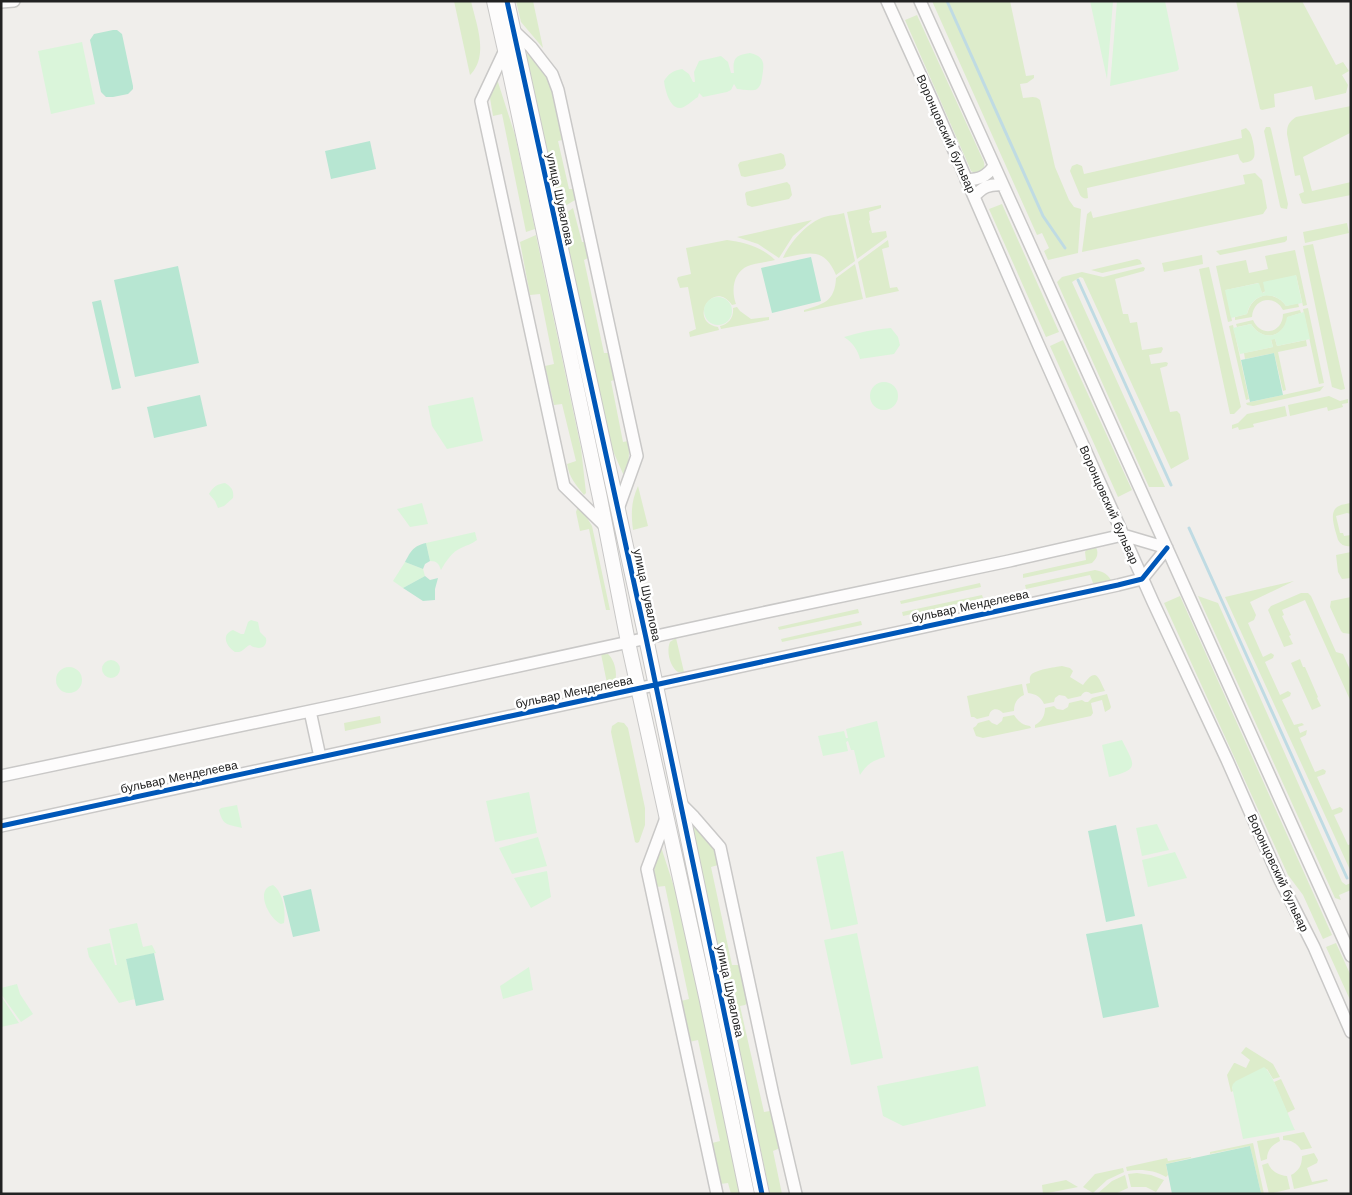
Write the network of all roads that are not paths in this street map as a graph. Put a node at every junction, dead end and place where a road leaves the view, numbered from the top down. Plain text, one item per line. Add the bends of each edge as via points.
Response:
1 (14, 1) edge
2 (494, 1) edge
3 (507, 1) edge
4 (887, 1) edge
5 (920, 1) edge
6 (1, 2) edge
7 (513, 30) junction
8 (505, 50) junction
9 (994, 166) junction
10 (966, 180) junction
11 (1003, 185) junction
12 (974, 197) junction
13 (618, 509) junction
14 (605, 526) junction
15 (1123, 535) junction
16 (1167, 548) junction
17 (1142, 579) junction
18 (646, 638) junction
19 (628, 642) junction
20 (656, 685) junction
21 (638, 689) junction
22 (310, 711) junction
23 (320, 758) junction
24 (1, 776) edge
25 (679, 802) junction
26 (666, 818) junction
27 (1, 826) edge
28 (1351, 956) edge
29 (1351, 1032) edge
30 (718, 1194) edge
31 (747, 1194) edge
32 (762, 1194) edge
33 (796, 1194) edge

1 - 6 street
2 - 8 street, улица Шувалова
3 - 7 street, улица Шувалова
4 - 10 street, Воронцовский бульвар
5 - 9 street
7 - 13 street, улица Шувалова
7 - 13 street via 552,74 558,90 637,456
8 - 14 street, улица Шувалова
8 - 14 street via 481,101 564,486
9 - 10 street via 988,174
9 - 11 street
10 - 12 street, Воронцовский бульвар
11 - 12 street via 992,184
11 - 16 street
12 - 15 street, Воронцовский бульвар
13 - 18 street, улица Шувалова
14 - 19 street, улица Шувалова
15 - 16 street
15 - 17 street, Воронцовский бульвар
15 - 18 street
16 - 17 street
16 - 28 street
17 - 20 street, бульвар Менделеева
17 - 29 street, Воронцовский бульвар
18 - 19 street
18 - 20 street, улица Шувалова
19 - 21 street, улица Шувалова
19 - 22 street
20 - 21 street, бульвар Менделеева
20 - 25 street, улица Шувалова
21 - 23 street, бульвар Менделеева
21 - 26 street, улица Шувалова
22 - 23 street
22 - 24 street
23 - 27 street, бульвар Менделеева
25 - 32 street, улица Шувалова
25 - 33 street via 720,847
26 - 30 street via 647,869
26 - 31 street, улица Шувалова

